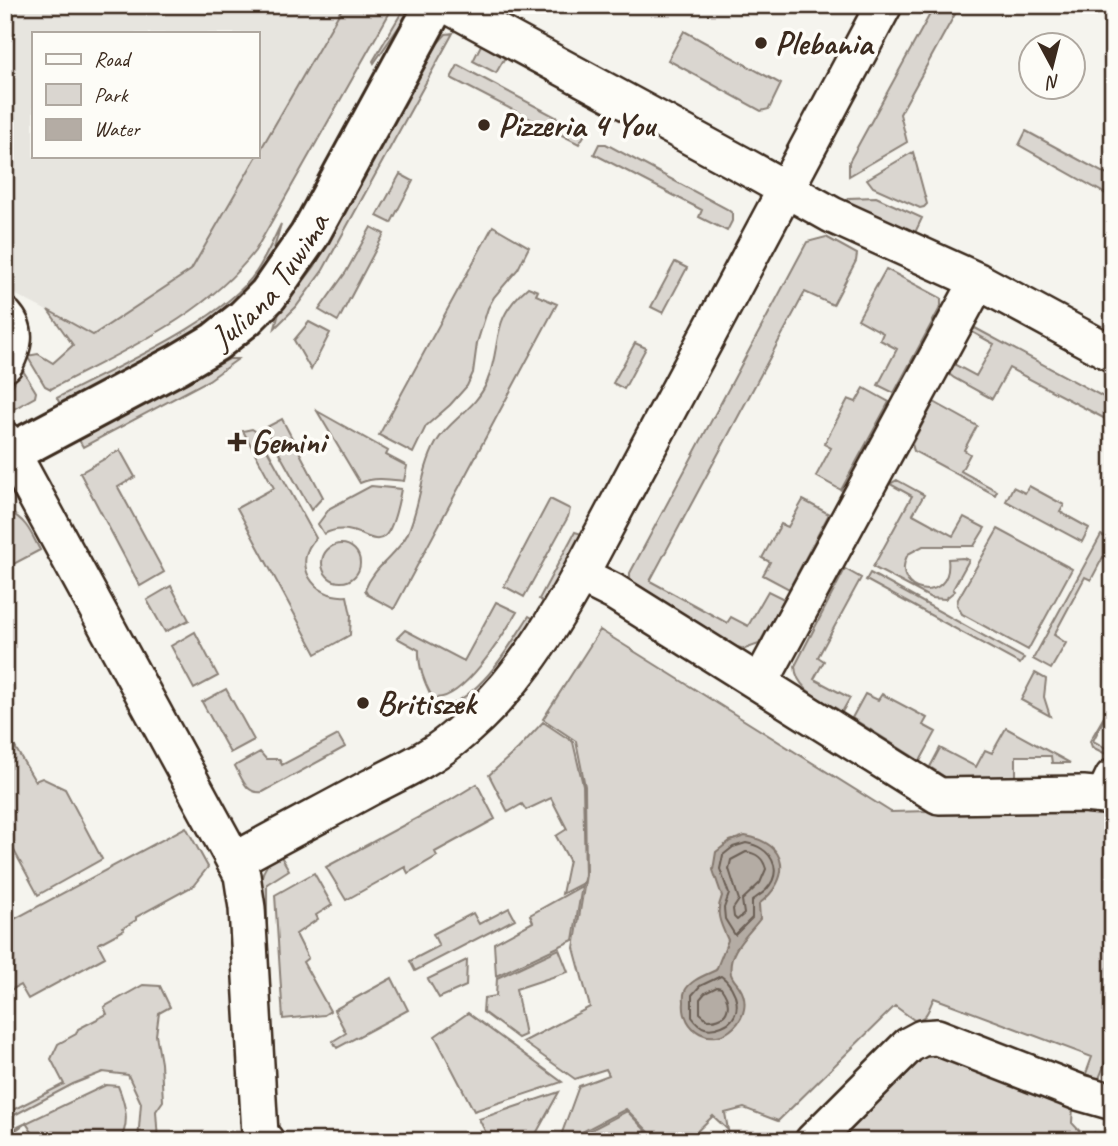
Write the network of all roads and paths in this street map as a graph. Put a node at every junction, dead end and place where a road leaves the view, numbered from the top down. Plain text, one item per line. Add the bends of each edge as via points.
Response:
1 (435, 5) edge
2 (447, 5) edge
3 (884, 5) edge
4 (785, 190) junction
5 (978, 281) junction
6 (5, 316) edge
7 (1113, 354) edge
8 (5, 364) edge
9 (8, 450) edge
10 (580, 575) junction
11 (760, 683) junction
12 (1113, 777) edge
13 (234, 861) junction
14 (1113, 1102) edge
15 (266, 1141) edge
16 (813, 1141) edge

1 - 9 street, Juliana Tuwima via 309,236 268,295 215,342 178,365
2 - 4 street
3 - 4 street
4 - 5 street
4 - 10 street
5 - 7 street
5 - 11 street
6 - 8 street via 14,341
9 - 13 street
10 - 11 street
10 - 13 street via 517,675 452,740
11 - 12 street via 939,796 1104,796
13 - 15 street via 245,888 260,1134
14 - 16 street via 937,1037 922,1038 909,1045

